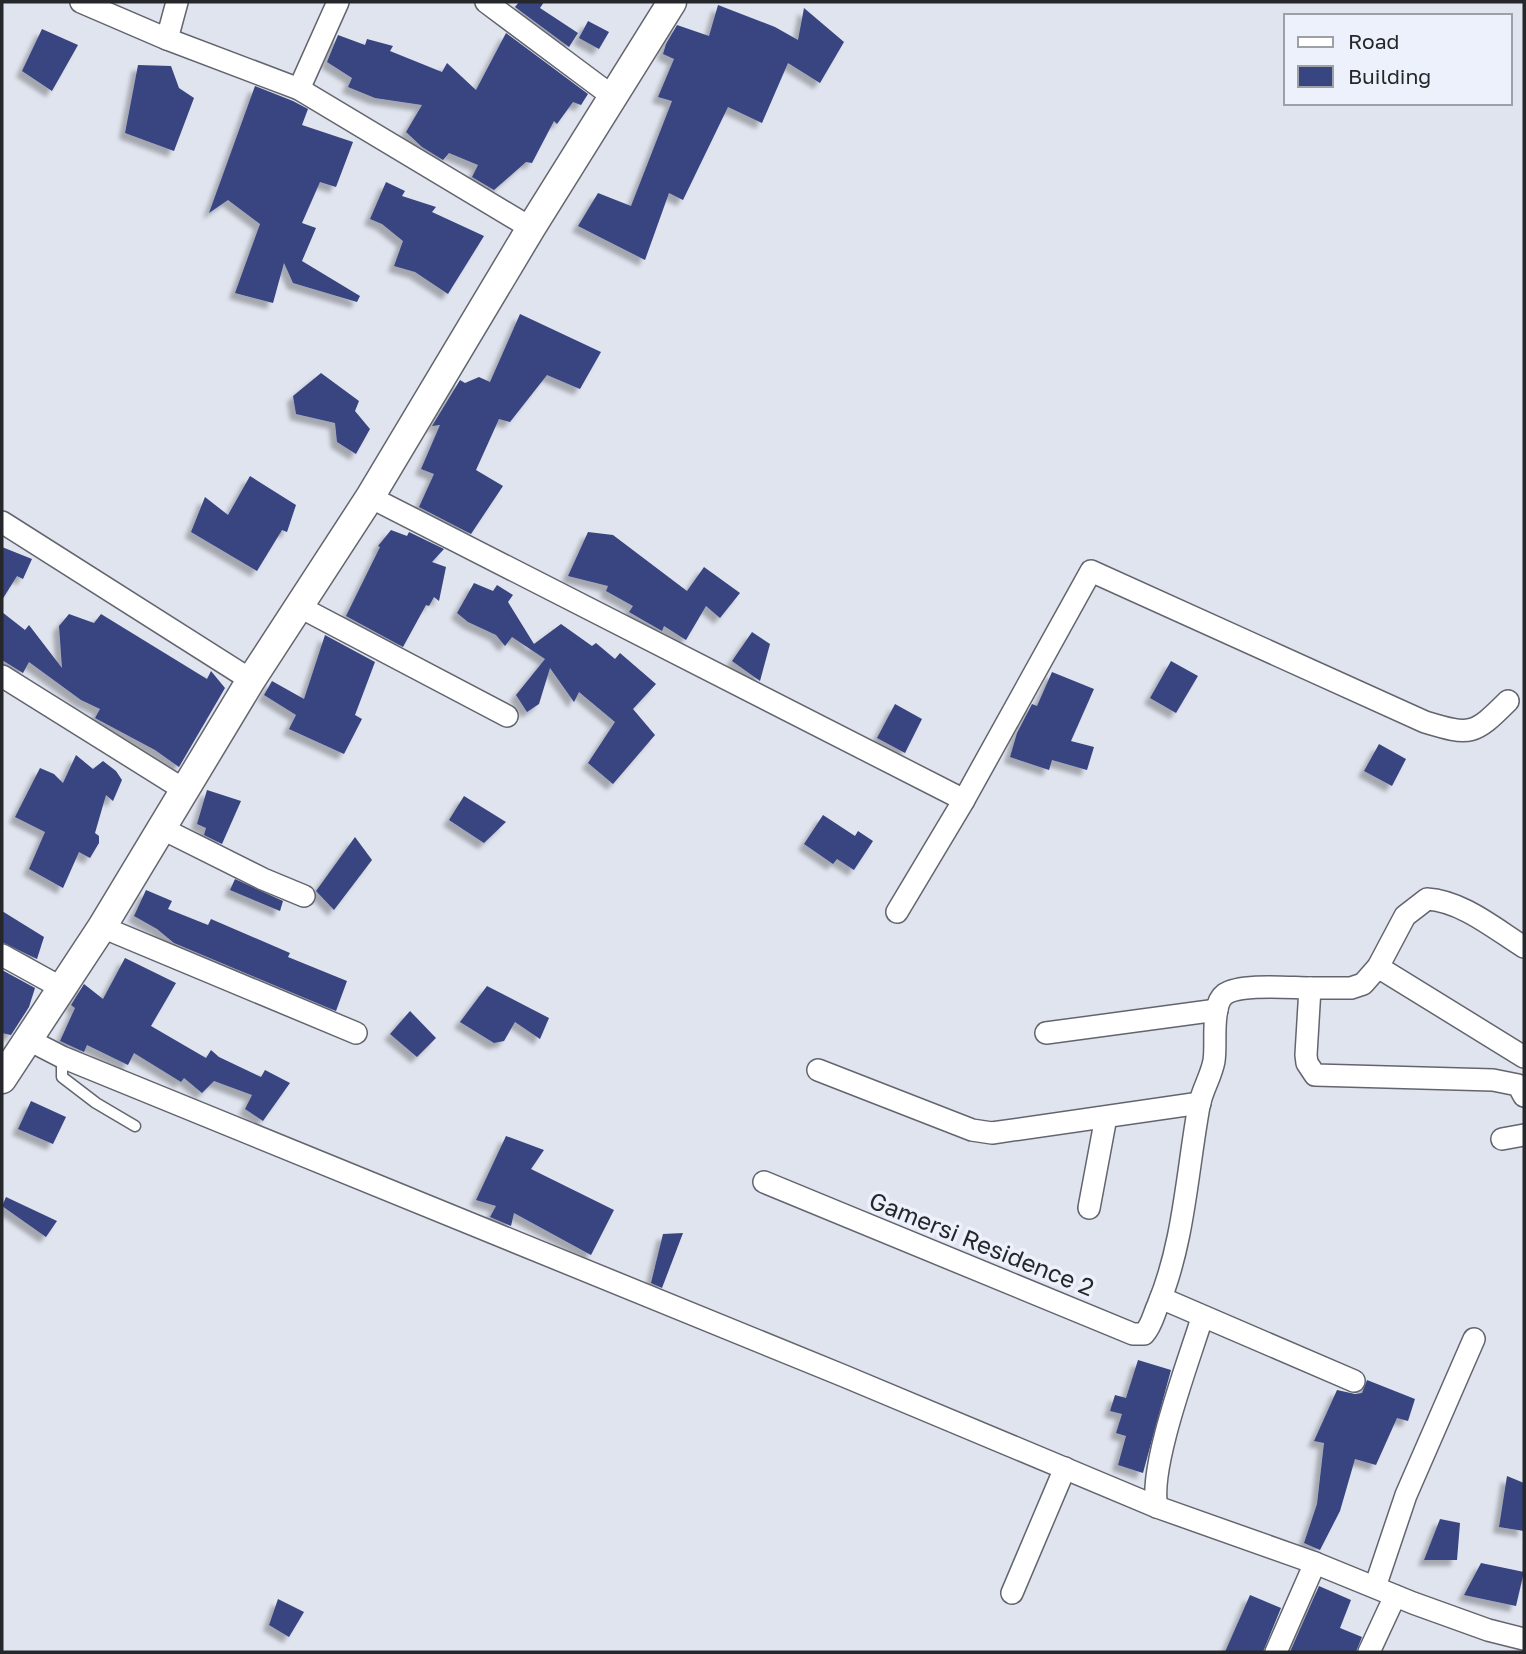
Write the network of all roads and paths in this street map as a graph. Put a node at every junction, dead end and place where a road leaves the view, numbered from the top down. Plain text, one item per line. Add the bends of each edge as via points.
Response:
1 (81, 2) edge
2 (177, 2) edge
3 (338, 2) edge
4 (486, 2) edge
5 (672, 2) edge
6 (167, 39) junction
7 (299, 89) junction
8 (612, 96) junction
9 (531, 228) junction
10 (370, 497) junction
11 (2, 522) edge
12 (298, 606) junction
13 (2, 676) edge
14 (251, 680) junction
15 (1508, 701) dead end
16 (507, 716) dead end
17 (186, 791) junction
18 (964, 800) junction
19 (163, 828) junction
20 (304, 896) dead end
21 (897, 912) dead end
22 (102, 927) junction
23 (1524, 947) edge
24 (2, 955) edge
25 (1378, 967) junction
26 (60, 987) junction
27 (1310, 988) junction
28 (1217, 1010) junction
29 (356, 1033) dead end
30 (1046, 1034) dead end
31 (27, 1039) junction
32 (62, 1057) junction
33 (1524, 1057) edge
34 (818, 1070) dead end
35 (2, 1079) edge
36 (1522, 1087) edge
37 (1200, 1103) junction
38 (1106, 1117) junction
39 (135, 1126) dead end
40 (1524, 1135) edge
41 (1502, 1139) dead end
42 (764, 1182) dead end
43 (1089, 1208) dead end
44 (1161, 1298) junction
45 (1202, 1318) junction
46 (1474, 1339) dead end
47 (1354, 1381) dead end
48 (1065, 1468) junction
49 (1157, 1507) junction
50 (1315, 1563) junction
51 (1385, 1591) junction
52 (1012, 1593) dead end
53 (1524, 1639) edge
54 (1276, 1652) edge
55 (1369, 1652) edge

1 - 6 street
2 - 6 street
3 - 7 street
4 - 8 street
5 - 8 street
6 - 7 street
7 - 9 street
8 - 9 street
9 - 10 street
10 - 12 street
10 - 18 street
11 - 14 street
12 - 14 street
12 - 16 street
13 - 17 street
14 - 17 street
15 - 18 street via 1484,726 1453,730 1091,572
17 - 19 street
18 - 21 street
19 - 20 street
19 - 22 street
22 - 26 street
22 - 29 street
23 - 25 street via 1453,905 1427,899 1405,916
24 - 26 street
25 - 27 street via 1363,984 1351,988
25 - 33 street
26 - 31 street
27 - 28 street via 1230,991
27 - 36 street via 1306,1055 1315,1075 1493,1080
28 - 30 street
28 - 37 street, Gamersi Residence 2 via 1215,1057
31 - 32 street
31 - 35 street
32 - 39 lane via 62,1077
32 - 48 street
34 - 38 street via 972,1130 992,1133
37 - 38 street
37 - 44 street, Gamersi Residence 2 via 1177,1238
38 - 43 street
40 - 41 street
42 - 44 street, Gamersi Residence 2 via 1133,1334 1144,1334 1152,1325
44 - 45 street
45 - 47 street
45 - 49 street via 1162,1451 1154,1495
46 - 51 street via 1406,1495
48 - 49 street
48 - 52 street
49 - 50 street
50 - 51 street
50 - 54 street
51 - 53 street
51 - 55 street

